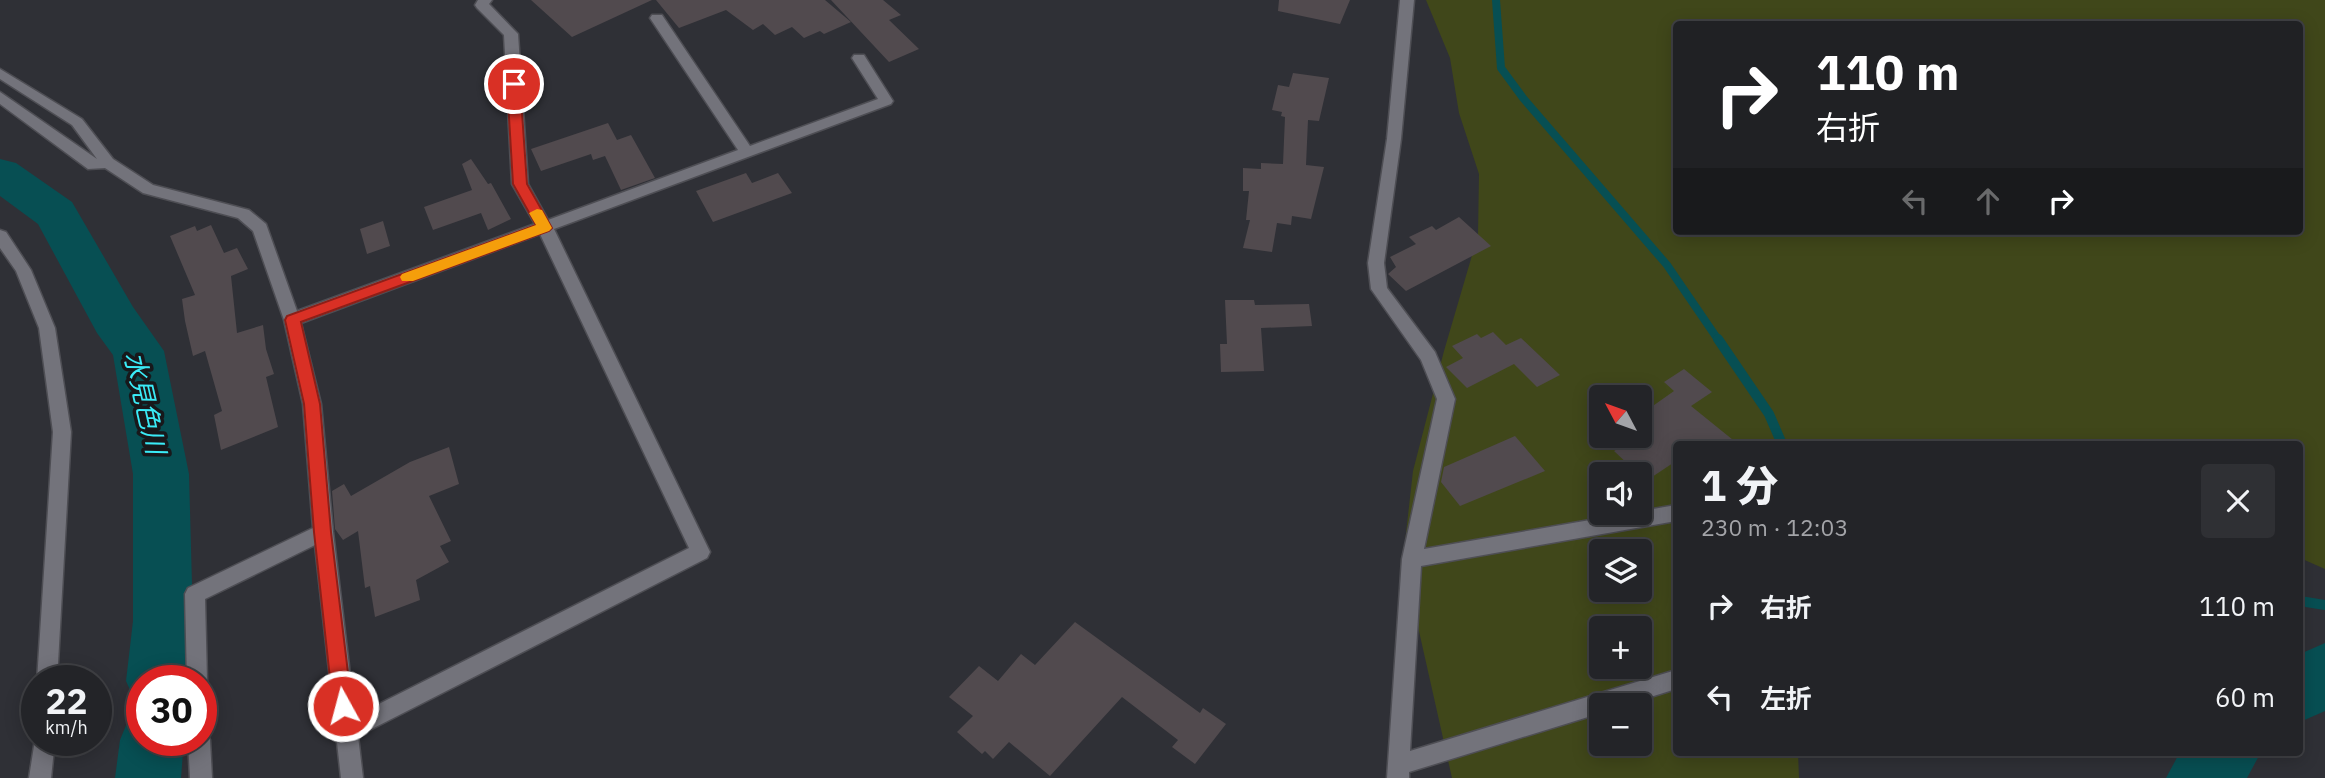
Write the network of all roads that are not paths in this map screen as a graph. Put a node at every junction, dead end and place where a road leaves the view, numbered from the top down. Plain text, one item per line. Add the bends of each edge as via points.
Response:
1 (485, 0) edge
2 (1407, 0) edge
3 (657, 18) dead end
4 (859, 58) dead end
5 (0, 73) edge
6 (0, 97) edge
7 (747, 152) junction
8 (108, 163) junction
9 (544, 228) junction
10 (0, 236) edge
11 (292, 320) junction
12 (1673, 514) edge
13 (323, 532) junction
14 (1412, 559) junction
15 (48, 665) edge
16 (197, 665) edge
17 (1673, 681) edge
18 (346, 731) junction
19 (42, 756) edge
20 (200, 756) edge
21 (1398, 772) edge
22 (40, 778) edge
23 (201, 778) edge
24 (352, 778) edge

1 - 9 street via 482,5 511,34 520,184
2 - 14 street via 1393,151 1376,263 1379,289 1429,357 1446,399
3 - 7 street
4 - 7 street via 886,101
5 - 8 street via 77,122
6 - 8 street via 93,164
7 - 9 street
8 - 11 street via 148,189 243,214 260,228
9 - 11 street
9 - 18 street via 700,552
10 - 15 street via 23,270 47,328 62,432
11 - 13 street via 312,404
12 - 14 street
13 - 16 street via 195,594
13 - 18 street
14 - 21 street
17 - 21 street
18 - 24 street
19 - 22 street
20 - 23 street

